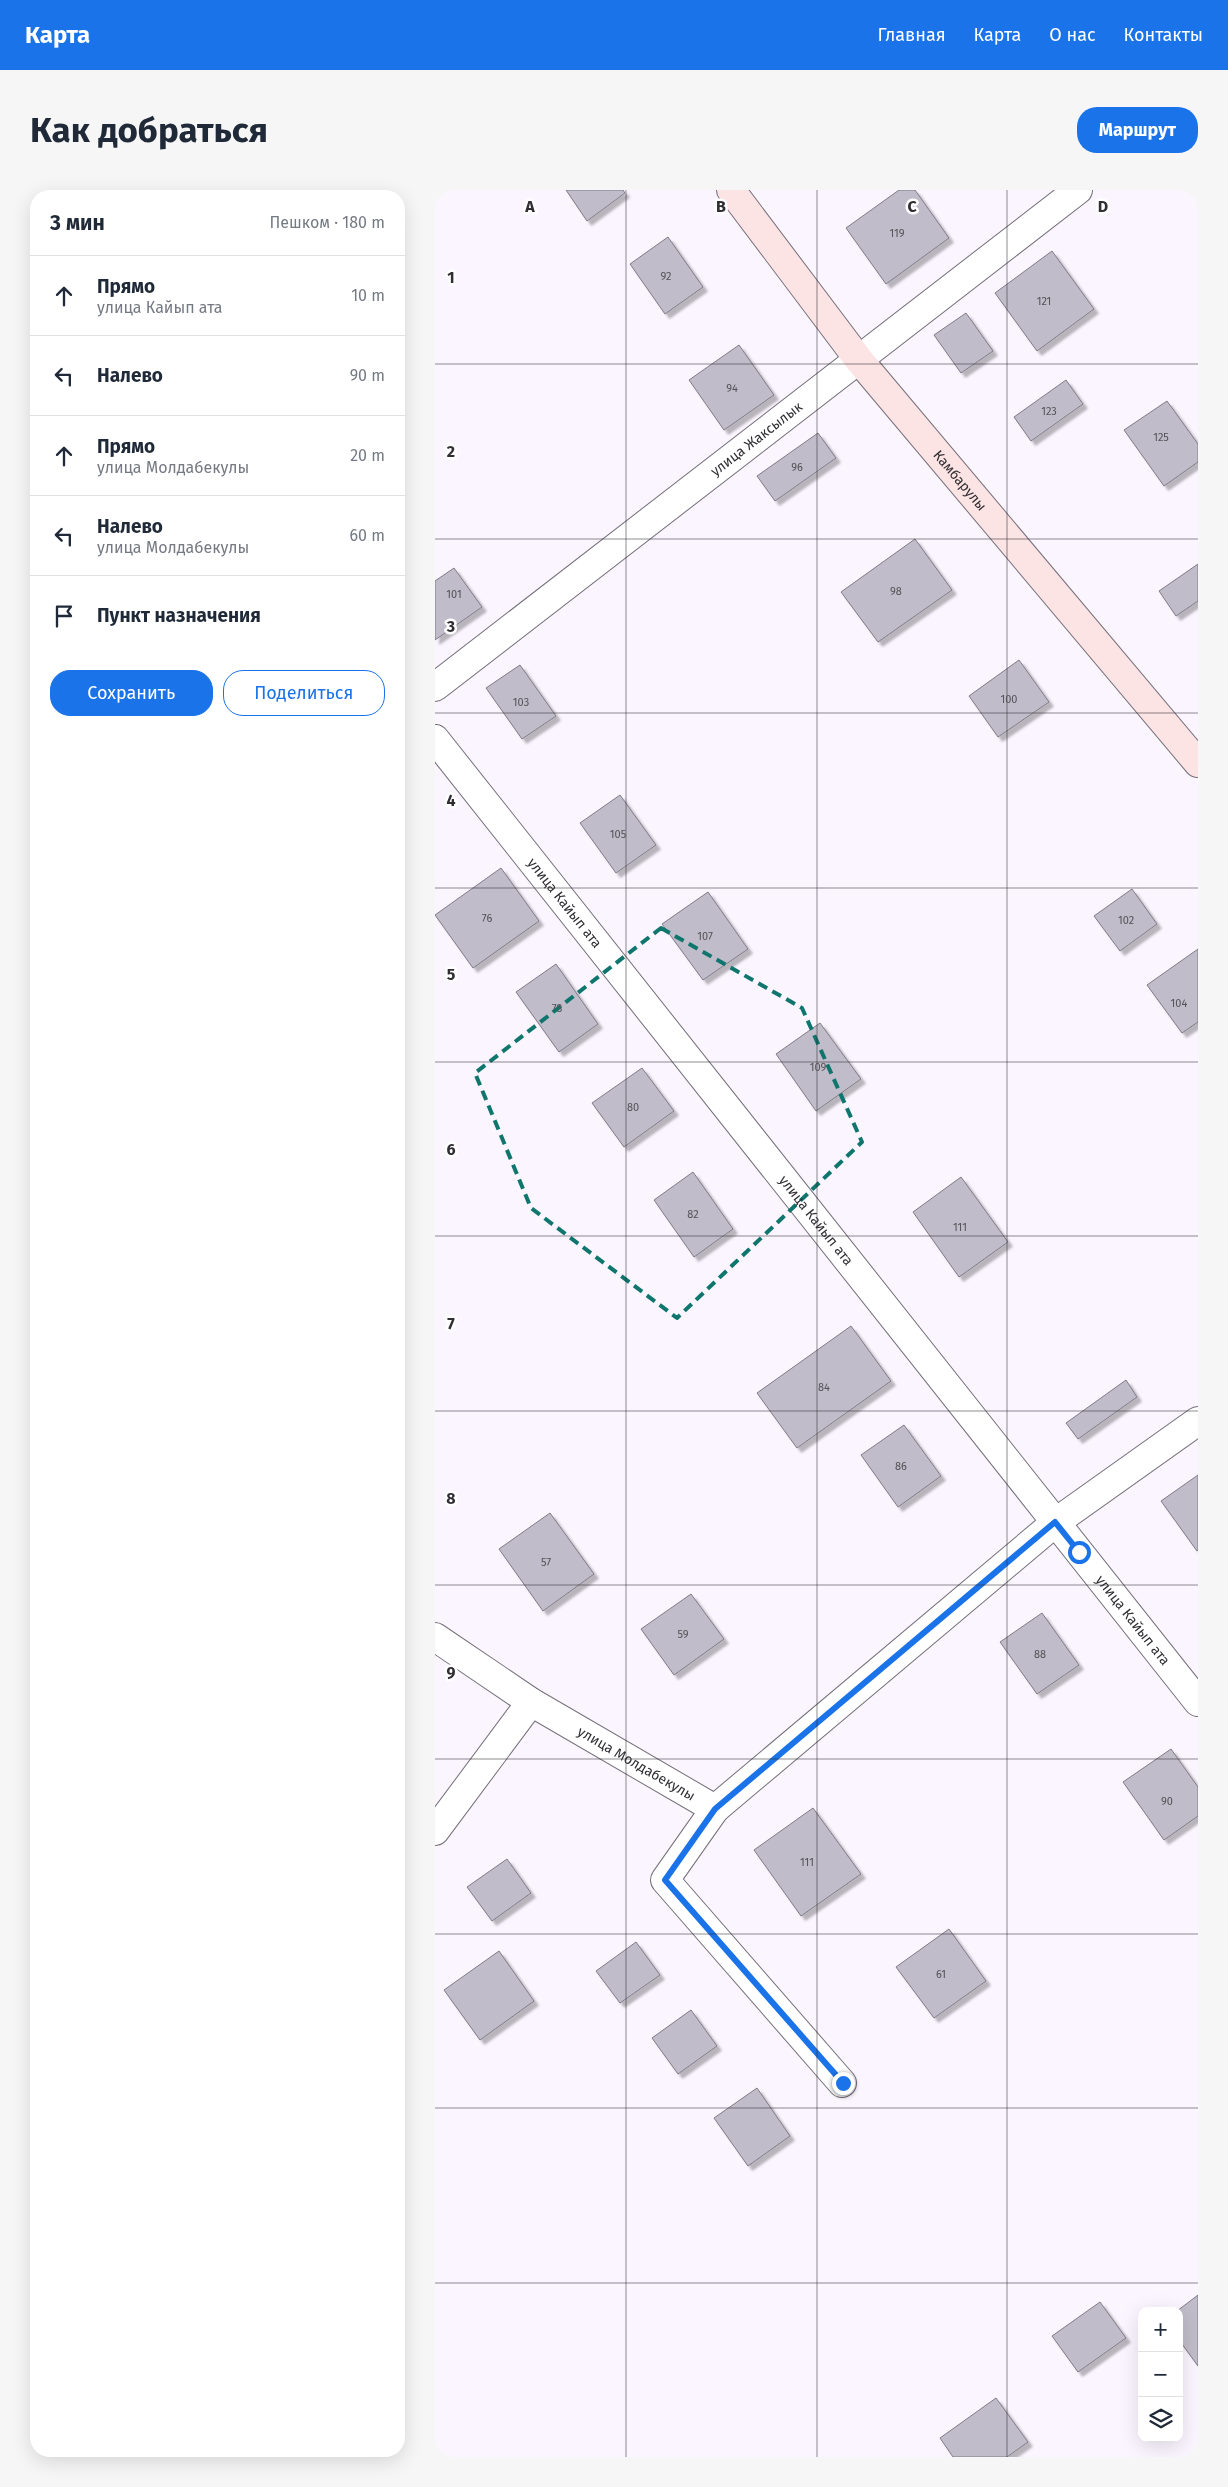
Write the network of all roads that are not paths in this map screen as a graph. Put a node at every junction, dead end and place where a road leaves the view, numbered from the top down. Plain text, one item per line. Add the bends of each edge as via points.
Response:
1 (731, 190) edge
2 (1078, 190) edge
3 (859, 360) junction
4 (435, 686) edge
5 (435, 739) edge
6 (1198, 763) edge
7 (1198, 1421) edge
8 (1055, 1522) junction
9 (435, 1636) edge
10 (531, 1702) junction
11 (1198, 1702) edge
12 (715, 1809) junction
13 (435, 1831) edge
14 (843, 2083) dead end

1 - 3 street, Камбарулы
2 - 3 street, улица Жаксылык
3 - 4 street, улица Жаксылык
3 - 6 street, Камбарулы
5 - 8 street, улица Кайып ата
7 - 8 street
8 - 11 street, улица Кайып ата
8 - 12 street
9 - 10 street, улица Молдабекулы
10 - 12 street, улица Молдабекулы
10 - 13 street
12 - 14 street via 665,1880

